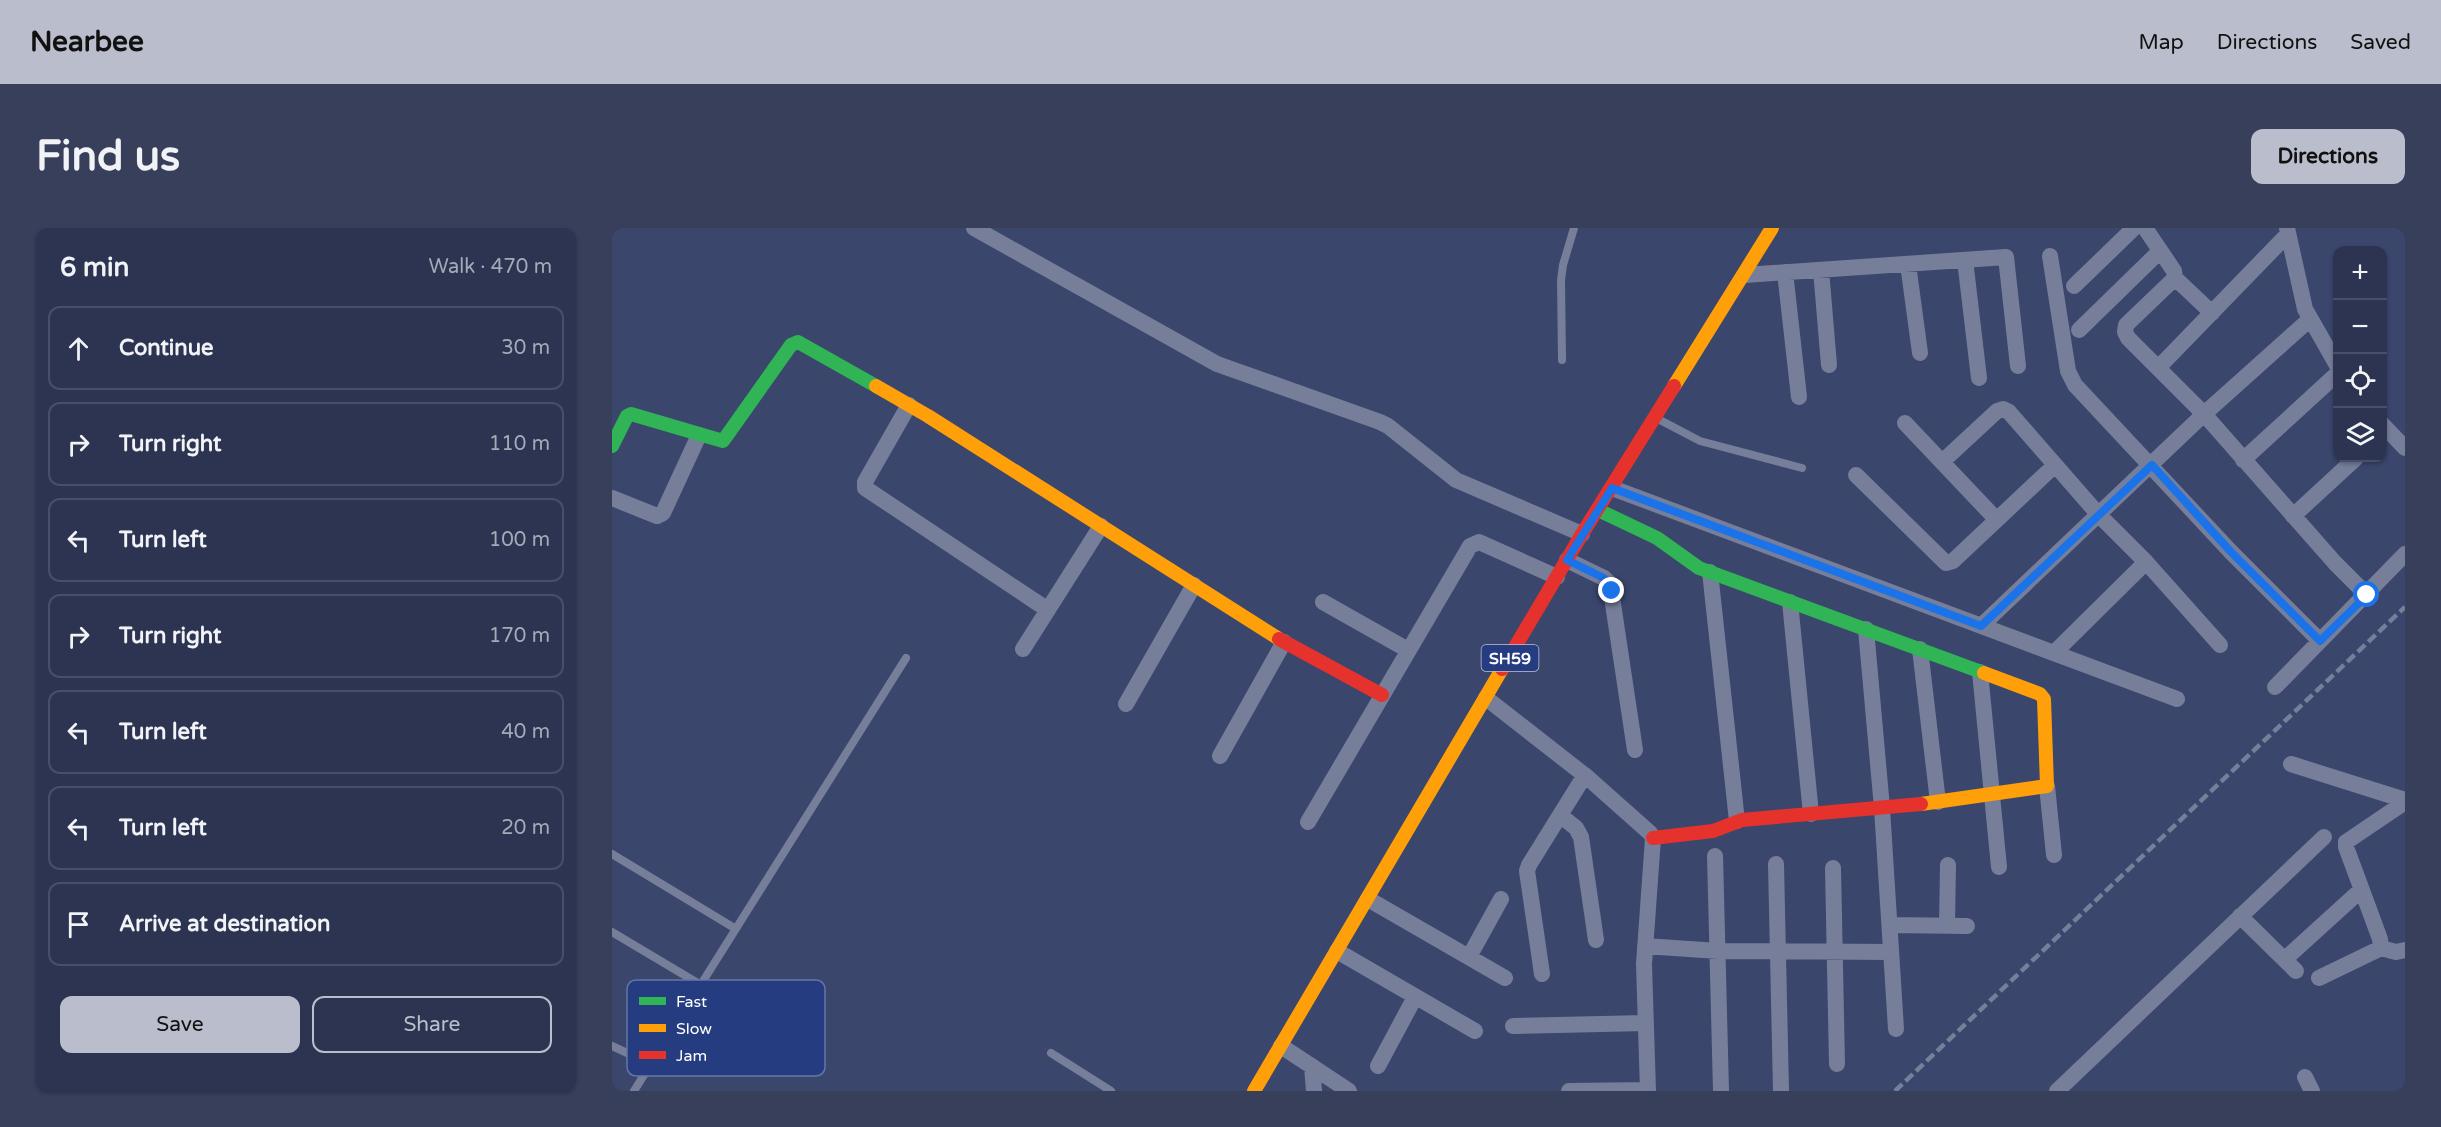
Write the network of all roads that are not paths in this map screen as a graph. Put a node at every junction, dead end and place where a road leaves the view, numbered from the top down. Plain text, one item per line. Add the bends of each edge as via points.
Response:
1 (974, 228) edge
2 (1574, 228) edge
3 (1772, 228) edge
4 (2134, 228) edge
5 (2145, 228) edge
6 (2288, 231) edge
7 (2160, 251) junction
8 (2050, 256) dead end
9 (1965, 260) junction
10 (1908, 264) junction
11 (1821, 270) junction
12 (1785, 272) junction
13 (1745, 275) junction
14 (2175, 278) junction
15 (2073, 286) dead end
16 (2212, 313) junction
17 (2309, 320) junction
18 (2079, 330) dead end
19 (1920, 353) dead end
20 (1562, 360) dead end
21 (2333, 360) edge
22 (1829, 365) dead end
23 (2018, 366) dead end
24 (2158, 368) junction
25 (2333, 377) edge
26 (1979, 378) dead end
27 (1799, 397) dead end
28 (909, 405) junction
29 (2204, 414) junction
30 (1655, 417) junction
31 (1905, 423) dead end
32 (2387, 431) edge
33 (699, 435) junction
34 (612, 446) edge
35 (2405, 448) edge
36 (2243, 460) junction
37 (1942, 462) junction
38 (2352, 462) edge
39 (2055, 465) junction
40 (2152, 465) junction
41 (1802, 468) dead end
42 (1856, 475) dead end
43 (1612, 488) junction
44 (612, 498) edge
45 (1598, 510) junction
46 (2098, 514) junction
47 (2294, 516) junction
48 (1996, 519) junction
49 (1101, 526) junction
50 (1582, 534) junction
51 (2405, 554) edge
52 (1567, 560) junction
53 (2146, 562) junction
54 (1710, 572) junction
55 (1557, 577) junction
56 (1194, 585) junction
57 (2367, 595) junction
58 (1323, 602) dead end
59 (1790, 602) junction
60 (1048, 610) junction
61 (1981, 626) junction
62 (1866, 629) junction
63 (2320, 641) junction
64 (1284, 642) junction
65 (2220, 645) dead end
66 (1023, 649) dead end
67 (1408, 650) junction
68 (1920, 650) junction
69 (2054, 653) junction
70 (906, 658) dead end
71 (1980, 672) junction
72 (2275, 687) dead end
73 (1382, 695) junction
74 (1486, 698) junction
75 (2177, 699) dead end
76 (1126, 704) dead end
77 (1635, 750) dead end
78 (1220, 756) dead end
79 (2291, 764) dead end
80 (1585, 775) junction
81 (2047, 786) junction
82 (1992, 795) junction
83 (2405, 801) edge
84 (1938, 802) junction
85 (1882, 808) junction
86 (1811, 814) junction
87 (1560, 815) junction
88 (1737, 821) junction
89 (1308, 822) dead end
90 (2324, 837) dead end
91 (1653, 838) junction
92 (612, 854) edge
93 (2054, 855) dead end
94 (1715, 856) dead end
95 (1776, 864) dead end
96 (1948, 865) dead end
97 (2000, 867) dead end
98 (1833, 868) dead end
99 (2361, 890) junction
100 (1368, 899) junction
101 (1501, 899) dead end
102 (2241, 916) junction
103 (1890, 925) junction
104 (1947, 926) junction
105 (1967, 926) dead end
106 (736, 929) junction
107 (612, 932) edge
108 (1596, 940) dead end
109 (1645, 946) junction
110 (2381, 948) junction
111 (2405, 950) edge
112 (1337, 951) junction
113 (1718, 951) junction
114 (1778, 952) junction
115 (1835, 952) junction
116 (1891, 952) junction
117 (1468, 957) junction
118 (1542, 974) dead end
119 (1505, 978) dead end
120 (2319, 978) dead end
121 (693, 980) edge
122 (704, 980) edge
123 (1415, 997) junction
124 (1646, 1023) junction
125 (1513, 1026) dead end
126 (1896, 1029) dead end
127 (1475, 1031) dead end
128 (612, 1046) edge
129 (1281, 1046) junction
130 (627, 1053) edge
131 (1051, 1053) dead end
132 (1837, 1064) dead end
133 (1312, 1066) junction
134 (1378, 1066) dead end
135 (643, 1076) edge
136 (634, 1091) edge
137 (1111, 1091) edge
138 (1254, 1091) edge
139 (1314, 1091) edge
140 (1349, 1091) edge
141 (1569, 1091) edge
142 (1648, 1091) edge
143 (1721, 1091) edge
144 (1780, 1091) edge
145 (2057, 1091) edge

1 - 50 street via 1217,364 1380,422 1456,480
2 - 20 lane via 1561,280
3 - 13 street, SH59
4 - 15 street
5 - 7 street
6 - 16 street
6 - 17 street
7 - 14 street
7 - 18 street
8 - 40 street via 2070,377
9 - 10 street
9 - 23 street via 2006,257
9 - 26 street
10 - 11 street
10 - 19 street
11 - 12 street
11 - 22 street
12 - 13 street
12 - 27 street
13 - 30 street, SH59
14 - 16 street
14 - 24 street via 2126,325 2128,338
16 - 24 street
17 - 21 street
17 - 29 street
24 - 29 street
25 - 36 street
28 - 33 street via 798,342 791,345 727,438 716,440
28 - 49 street
28 - 60 street via 865,488
29 - 36 street
29 - 40 street
30 - 41 lane via 1700,441
30 - 43 street, SH59
31 - 37 street
32 - 35 street
33 - 34 street via 636,413 627,416
33 - 44 street via 663,513 657,516
36 - 47 street
37 - 39 street via 2003,409
37 - 48 street
38 - 47 street
39 - 46 street
39 - 48 street
40 - 46 street
40 - 63 street
42 - 48 street via 1946,563 1953,561
43 - 45 street, SH59
43 - 61 street
45 - 50 street, SH59
45 - 54 street via 1657,538 1694,566
46 - 53 street
46 - 61 street
47 - 57 street
49 - 56 street
49 - 60 street
50 - 52 street, SH59
51 - 57 street
52 - 55 street, SH59
52 - 77 street via 1610,584
53 - 65 street
53 - 69 street
54 - 59 street
54 - 88 street
55 - 67 street via 1479,542 1470,546
55 - 74 street, SH59
56 - 64 street
56 - 76 street
57 - 63 street
58 - 67 street
59 - 62 street
59 - 86 street
60 - 66 street
61 - 69 street
62 - 68 street
62 - 85 street
63 - 72 street
64 - 73 street
64 - 78 street
67 - 73 street
68 - 71 street
68 - 84 street
69 - 75 street
70 - 106 lane
71 - 81 street via 2043,696
71 - 82 street
73 - 89 street
74 - 80 street
74 - 100 street, SH59
79 - 83 street
80 - 87 street
80 - 91 street
81 - 82 street
81 - 93 street
82 - 84 street
82 - 97 street
83 - 99 street via 2346,842
84 - 85 street
85 - 86 street
85 - 103 street
86 - 88 street
87 - 108 street via 1581,837
87 - 118 street via 1527,871
88 - 91 street via 1713,831
90 - 102 street
91 - 109 street
92 - 106 lane
94 - 113 street
95 - 114 street
96 - 104 street
98 - 115 street
99 - 102 street via 2290,965
99 - 110 street
100 - 112 street, SH59
100 - 117 street
101 - 117 street
102 - 145 street
103 - 104 street
103 - 116 street
104 - 105 street
106 - 122 lane
107 - 121 lane
109 - 113 street
109 - 124 street
110 - 111 street
110 - 120 street
112 - 123 street
112 - 129 street, SH59
113 - 114 street
113 - 143 street
114 - 115 street
114 - 144 street
115 - 116 street
115 - 132 street
116 - 126 street
117 - 119 street
123 - 127 street
123 - 134 street
124 - 125 street
124 - 142 street
128 - 130 lane
129 - 133 street
129 - 138 street, SH59
131 - 137 lane
133 - 139 street
133 - 140 street
135 - 136 lane
141 - 142 street

